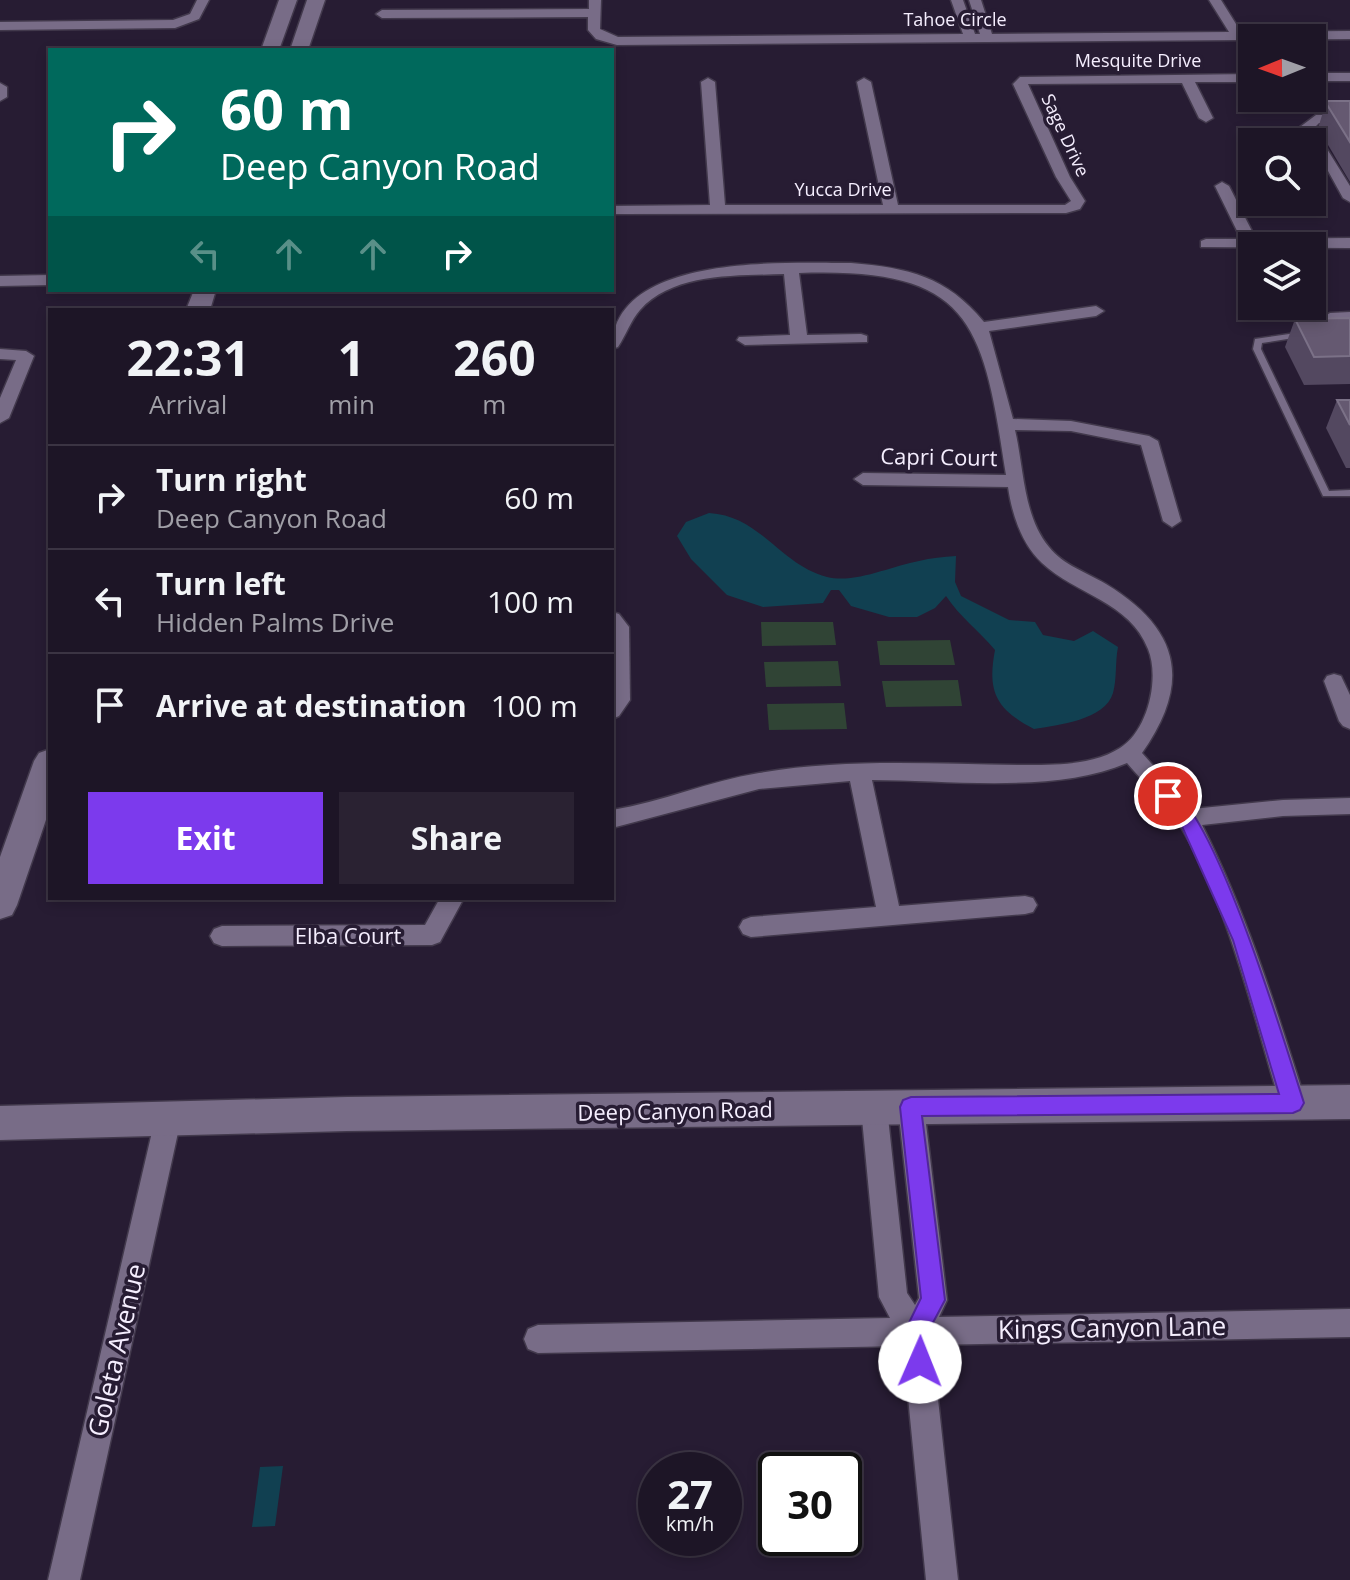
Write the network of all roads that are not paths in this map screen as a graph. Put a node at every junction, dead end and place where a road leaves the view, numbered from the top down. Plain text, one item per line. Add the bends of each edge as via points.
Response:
1 (203, 0) edge
2 (288, 0) edge
3 (301, 0) edge
4 (316, 0) edge
5 (957, 0) edge
6 (975, 0) edge
7 (1215, 0) edge
8 (595, 6) edge
9 (382, 14) dead end
10 (0, 26) edge
11 (1236, 34) junction
12 (1350, 35) edge
13 (970, 37) junction
14 (987, 37) junction
15 (301, 44) edge
16 (271, 48) edge
17 (1326, 77) edge
18 (1350, 77) edge
19 (1238, 78) edge
20 (1187, 79) junction
21 (1025, 80) joint
22 (708, 82) dead end
23 (864, 82) dead end
24 (0, 87) edge
25 (0, 97) edge
26 (1206, 118) dead end
27 (1350, 119) edge
28 (1222, 186) dead end
29 (1350, 198) edge
30 (1075, 206) joint
31 (891, 208) junction
32 (614, 210) edge
33 (718, 210) junction
34 (1245, 232) edge
35 (1326, 243) edge
36 (1350, 243) edge
37 (1206, 244) dead end
38 (1238, 244) edge
39 (791, 270) junction
40 (48, 280) edge
41 (0, 281) edge
42 (1096, 311) dead end
43 (1350, 317) edge
44 (619, 319) edge
45 (1325, 321) edge
46 (979, 328) junction
47 (1308, 333) edge
48 (861, 339) dead end
49 (745, 340) dead end
50 (799, 340) junction
51 (0, 354) edge
52 (0, 418) edge
53 (1004, 424) junction
54 (863, 479) dead end
55 (1015, 481) junction
56 (1350, 493) edge
57 (1172, 521) dead end
58 (614, 621) edge
59 (1334, 681) dead end
60 (614, 708) edge
61 (1350, 721) edge
62 (1130, 753) junction
63 (48, 767) edge
64 (859, 772) junction
65 (1350, 806) edge
66 (1187, 818) junction
67 (614, 819) edge
68 (451, 900) edge
69 (0, 905) edge
70 (1025, 905) dead end
71 (890, 917) junction
72 (751, 927) dead end
73 (222, 936) dead end
74 (1350, 1102) edge
75 (1293, 1103) junction
76 (892, 1107) junction
77 (168, 1119) junction
78 (0, 1123) edge
79 (1350, 1323) edge
80 (916, 1331) junction
81 (538, 1339) dead end
82 (64, 1580) edge
83 (942, 1580) edge

1 - 10 street via 195,16 175,24
2 - 16 street
3 - 15 street
4 - 15 street
5 - 13 street
6 - 14 street
7 - 11 street
8 - 9 street
8 - 13 street, Tahoe Circle via 596,33 617,41
11 - 12 street, Tahoe Circle
11 - 14 street, Tahoe Circle
13 - 14 street, Tahoe Circle
17 - 18 street
19 - 20 street, Mesquite Drive
20 - 21 street, Mesquite Drive
20 - 26 street
21 - 30 street, Sage Drive via 1020,84 1078,201
22 - 33 street
23 - 31 street
24 - 25 street
27 - 29 street via 1316,119 1307,127
28 - 34 street
30 - 31 street, Yucca Drive
31 - 33 street, Yucca Drive
32 - 33 street, Yucca Drive
35 - 36 street
37 - 38 street
39 - 44 street via 726,272 674,284
39 - 46 street via 873,269 915,278 957,300
39 - 50 street
40 - 41 street
42 - 46 street
43 - 45 street
46 - 53 street
47 - 56 lane via 1258,341 1257,349 1326,494
48 - 50 street
49 - 50 street
51 - 52 street via 26,356
53 - 55 street
53 - 57 street via 1071,426 1149,441
54 - 55 street, Capri Court
55 - 62 street via 1024,521 1042,552 1138,617 1158,649 1165,679 1157,715
58 - 60 street via 619,627 620,700
59 - 61 street
62 - 64 street via 1099,764 1034,773
62 - 66 street
63 - 69 street
64 - 67 street via 723,788
64 - 71 street
65 - 66 street
66 - 75 street via 1242,940
68 - 73 street, Elba Court via 432,935
70 - 71 street
71 - 72 street
74 - 75 street, Deep Canyon Road
75 - 76 street, Deep Canyon Road
76 - 77 street, Deep Canyon Road
76 - 80 street via 893,1297
76 - 80 street via 933,1300
77 - 78 street, Deep Canyon Road
77 - 82 street, Goleta Avenue
79 - 80 street, Kings Canyon Lane
80 - 81 street, Kings Canyon Lane
80 - 83 street

